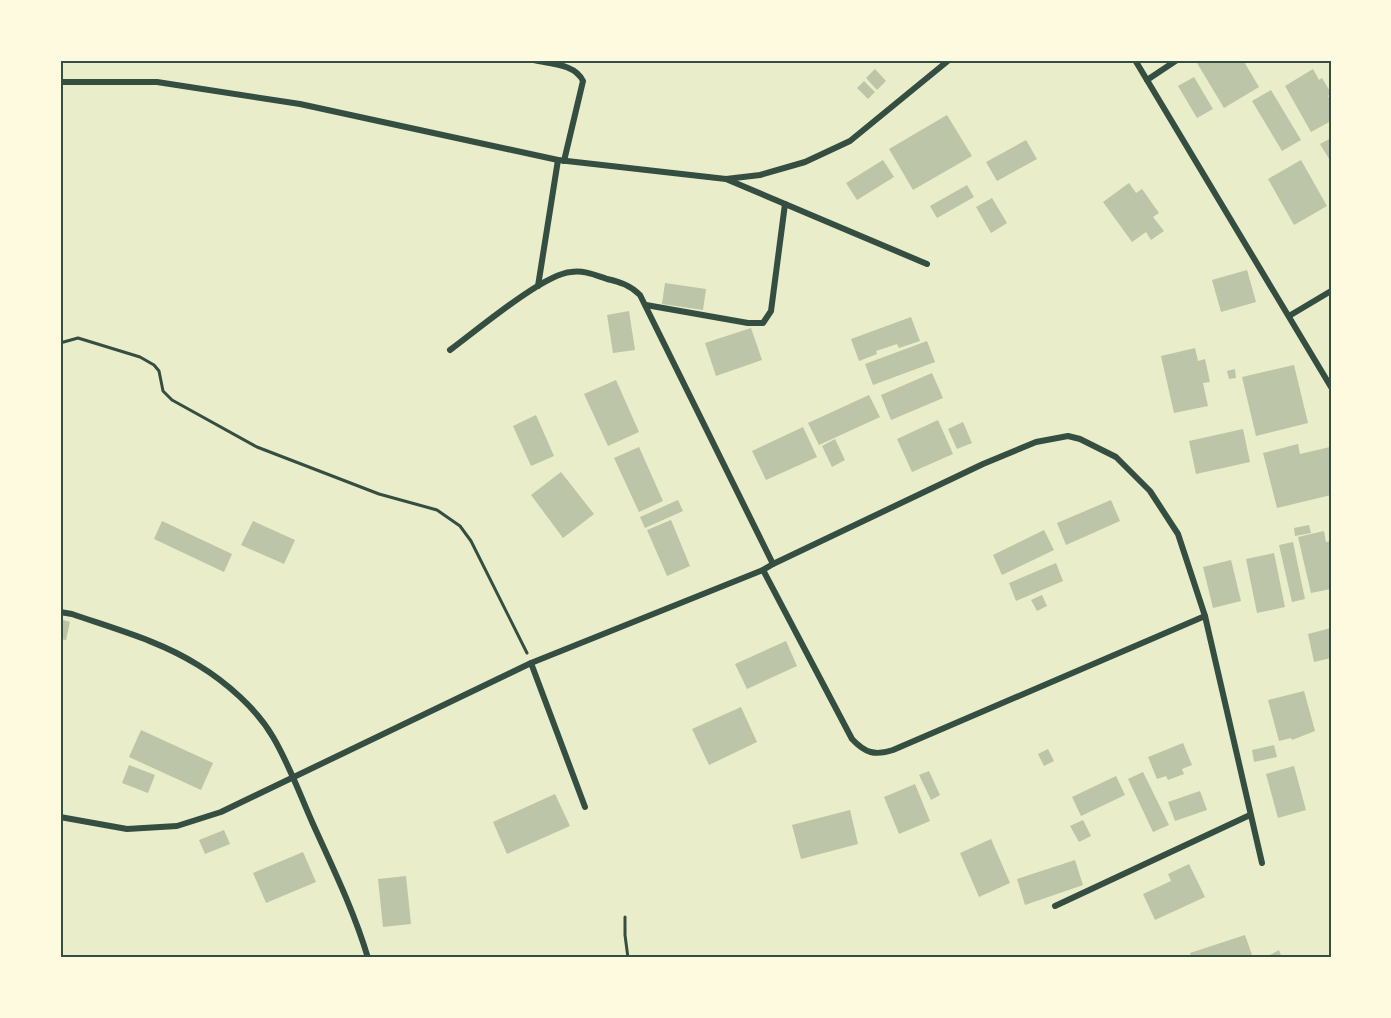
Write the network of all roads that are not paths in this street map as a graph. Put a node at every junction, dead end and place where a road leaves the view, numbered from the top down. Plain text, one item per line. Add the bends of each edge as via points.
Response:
1 (534, 60) edge
2 (949, 60) edge
3 (1135, 60) edge
4 (1177, 60) edge
5 (1147, 80) junction
6 (60, 82) edge
7 (561, 161) junction
8 (726, 179) junction
9 (785, 204) junction
10 (927, 264) dead end
11 (537, 286) junction
12 (1331, 291) edge
13 (646, 305) junction
14 (1289, 316) junction
15 (450, 350) dead end
16 (1331, 387) edge
17 (773, 564) junction
18 (763, 570) junction
19 (60, 612) edge
20 (1205, 616) junction
21 (531, 663) junction
22 (293, 779) junction
23 (585, 807) dead end
24 (1250, 815) junction
25 (60, 818) edge
26 (1262, 863) dead end
27 (1055, 906) dead end
28 (368, 958) edge

1 - 7 street via 570,68 583,81
2 - 8 street via 850,141 805,162 760,175
3 - 5 street
4 - 5 street
5 - 14 street
6 - 7 street via 157,82 300,104
7 - 8 street
7 - 11 street
8 - 9 street
9 - 10 street
9 - 13 street via 771,311 763,323
11 - 13 street via 557,275 583,271 627,285
11 - 15 street
12 - 14 street
13 - 17 street
14 - 16 street
17 - 18 street
17 - 20 street via 983,464 1036,442 1068,436 1116,457 1150,491 1178,534
18 - 20 street via 852,740 870,753 893,750
18 - 21 street
19 - 22 street via 167,647 200,665 237,694 257,716 273,736
20 - 24 street
21 - 22 street
21 - 23 street
22 - 25 street via 221,812 177,826 127,829
22 - 28 street via 357,921
24 - 26 street
24 - 27 street

